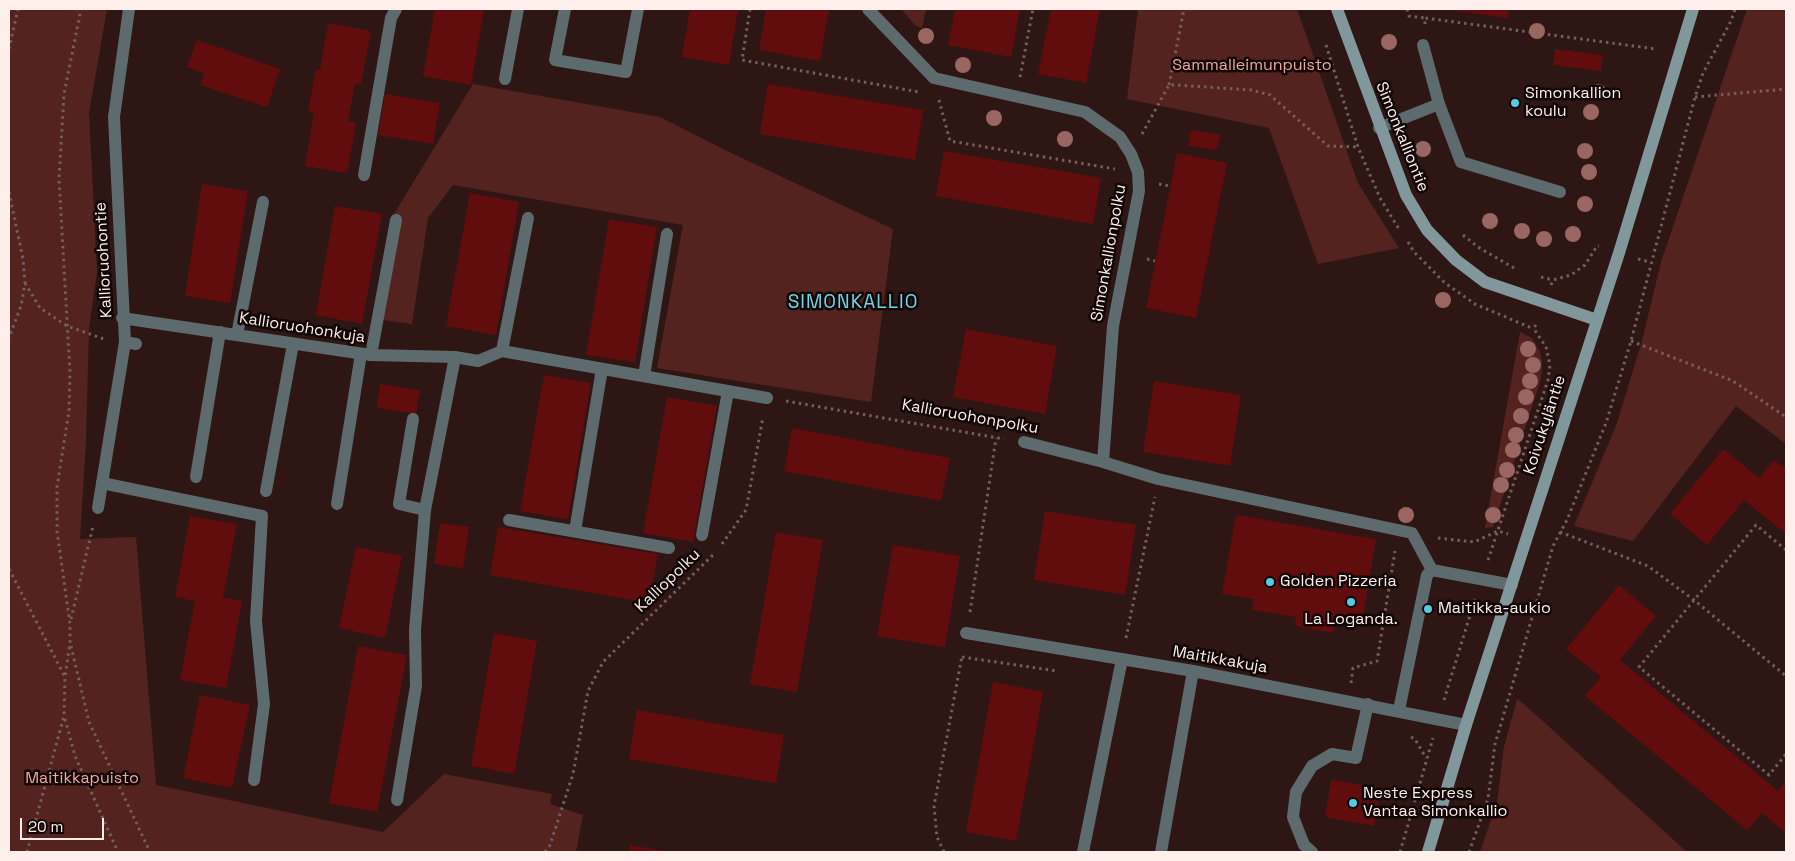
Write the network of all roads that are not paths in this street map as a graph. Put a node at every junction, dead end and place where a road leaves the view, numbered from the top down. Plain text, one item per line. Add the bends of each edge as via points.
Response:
1 (129, 9) edge
2 (396, 9) edge
3 (518, 9) edge
4 (565, 9) edge
5 (638, 9) edge
6 (868, 9) edge
7 (1337, 9) edge
8 (1693, 9) edge
9 (1423, 45) road end
10 (505, 79) dead end
11 (1440, 104) junction
12 (1379, 128) junction
13 (364, 175) dead end
14 (1560, 192) dead end
15 (263, 202) dead end
16 (528, 218) dead end
17 (396, 220) dead end
18 (668, 234) dead end
19 (122, 318) junction
20 (1597, 320) junction
21 (220, 332) junction
22 (237, 335) junction
23 (293, 344) junction
24 (502, 351) junction
25 (366, 355) junction
26 (455, 357) junction
27 (602, 369) junction
28 (644, 376) junction
29 (728, 391) junction
30 (767, 398) road end
31 (413, 419) dead end
32 (1024, 442) road end
33 (1102, 462) junction
34 (196, 477) dead end
35 (102, 483) junction
36 (266, 491) dead end
37 (337, 504) dead end
38 (98, 508) road end
39 (425, 510) junction
40 (508, 520) dead end
41 (574, 531) junction
42 (702, 535) dead end
43 (669, 548) dead end
44 (1432, 570) junction
45 (1512, 585) junction
46 (966, 633) dead end
47 (1122, 659) junction
48 (1193, 671) junction
49 (1368, 704) junction
50 (1399, 710) junction
51 (1466, 725) junction
52 (254, 780) dead end
53 (397, 800) dead end
54 (1083, 852) edge
55 (1161, 852) edge
56 (1312, 852) edge
57 (1428, 852) edge

1 - 19 street, Kallioruohontie via 114,117
2 - 13 street via 391,18
3 - 10 street
4 - 5 street via 555,60 626,72
6 - 33 street, Simonkallionpolku via 934,78 1085,112 1120,137 1131,154 1138,172 1139,192 1113,326
7 - 12 main road, Simonkalliontie
8 - 20 main road, Koivukyläntie
9 - 11 street
11 - 12 street
11 - 14 street via 1461,162
12 - 20 main road, Simonkalliontie via 1406,195 1426,230 1456,260 1485,282
15 - 22 street
16 - 24 street
17 - 25 street
18 - 28 street
19 - 21 street, Kallioruohonkuja
19 - 35 street, Kallioruohontie via 130,343 111,462
20 - 45 main road, Koivukyläntie
21 - 22 street, Kallioruohonkuja
21 - 34 street
22 - 23 street, Kallioruohonkuja
23 - 25 street, Kallioruohonkuja
23 - 36 street
24 - 26 street, Kallioruohonkuja via 478,361
24 - 27 street
25 - 26 street, Kallioruohonkuja
25 - 37 street
26 - 39 street
27 - 28 street
27 - 41 street
28 - 29 street
29 - 30 street
29 - 42 street
31 - 39 street via 399,504
32 - 33 street, Kallioruohonpolku
33 - 44 street, Kallioruohonpolku via 1158,479 1412,533
35 - 38 street, Kallioruohontie
35 - 52 street via 262,516 256,621 264,704
39 - 53 street via 415,630 416,686
40 - 41 street
41 - 43 street
44 - 45 street
44 - 50 street via 1424,584
45 - 51 main road, Koivukyläntie
46 - 47 street, Maitikkakuja
47 - 48 street, Maitikkakuja
47 - 54 street
48 - 49 street, Maitikkakuja
48 - 55 street
49 - 50 street, Maitikkakuja
49 - 56 street via 1356,758 1332,754 1312,766 1296,792 1293,817 1304,845
50 - 51 street, Maitikkakuja
51 - 57 main road, Koivukyläntie

